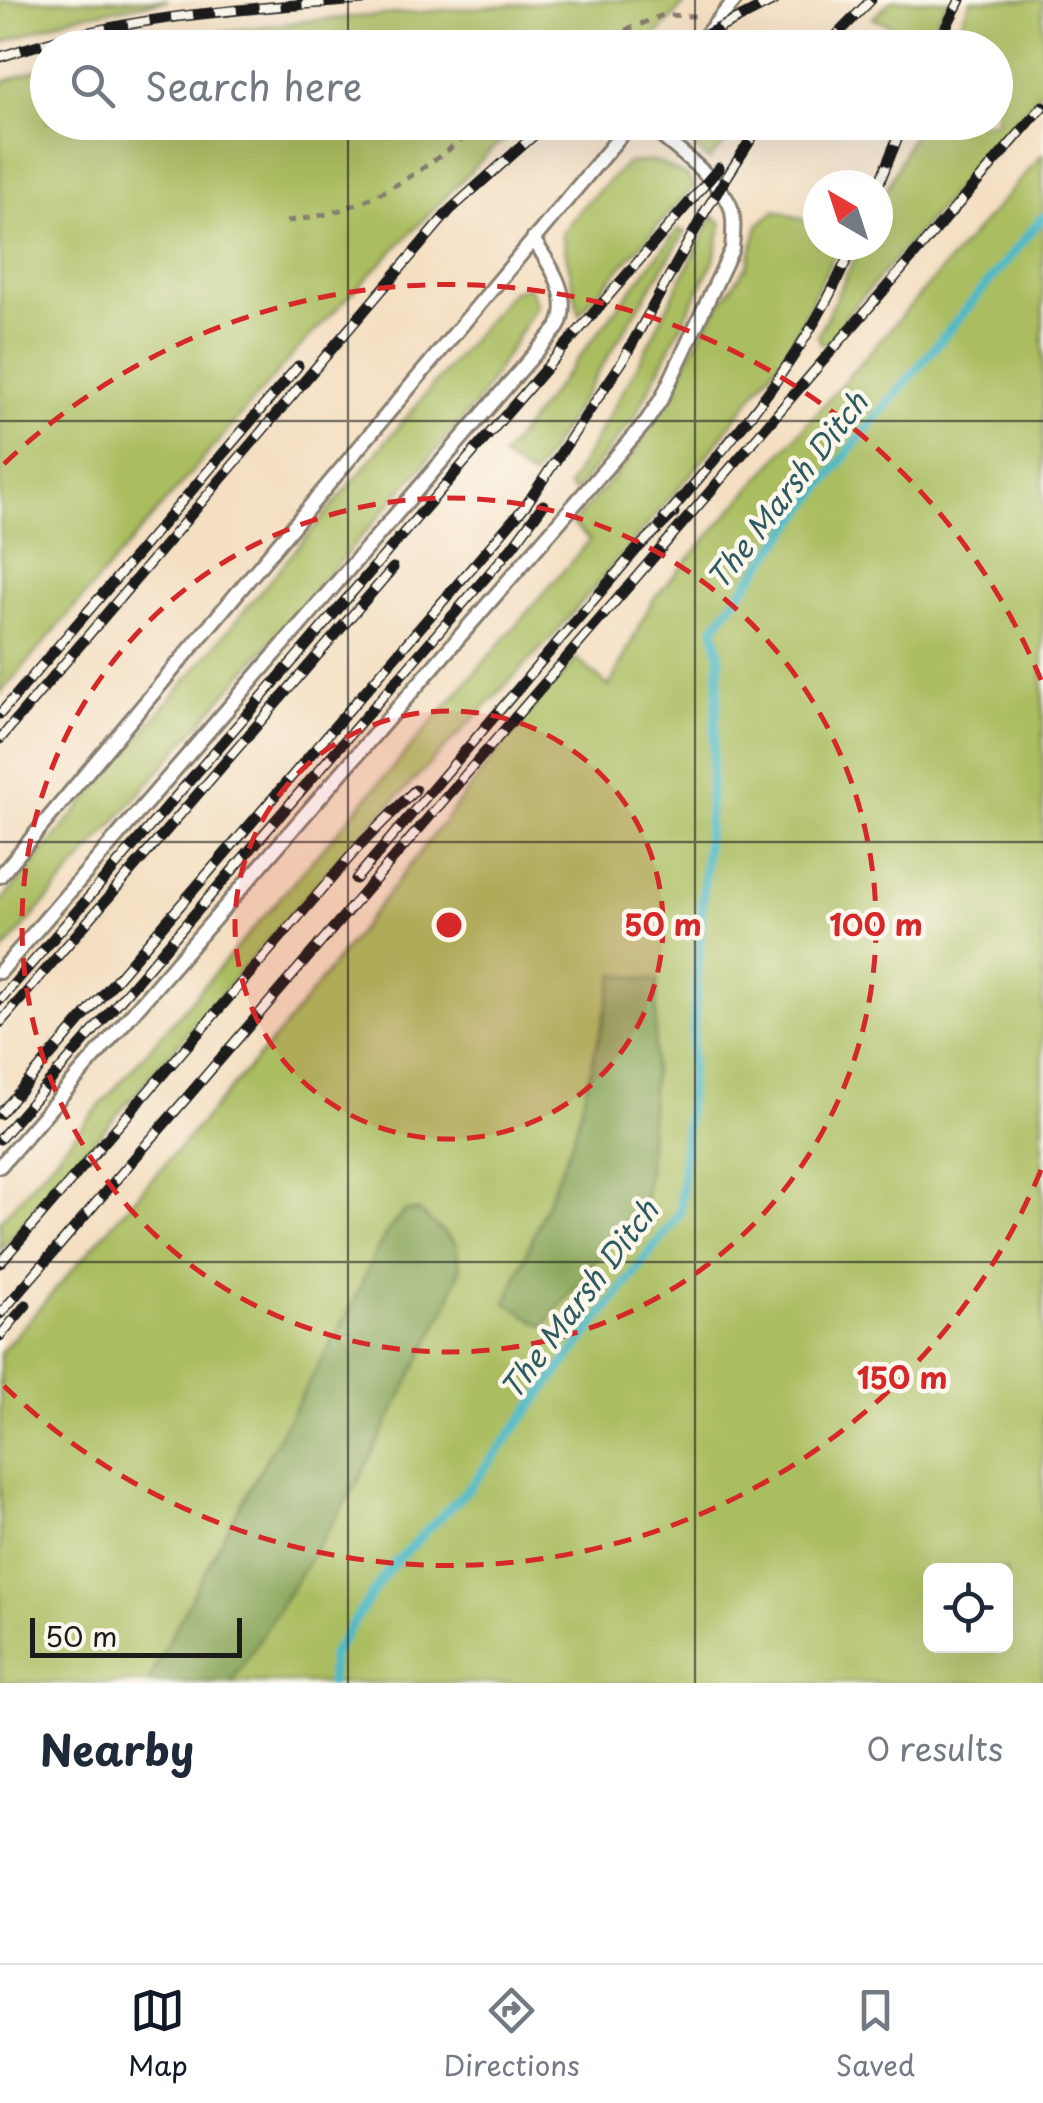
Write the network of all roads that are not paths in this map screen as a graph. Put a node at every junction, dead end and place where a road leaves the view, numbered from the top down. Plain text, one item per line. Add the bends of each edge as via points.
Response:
1 (735, 0) edge
2 (710, 30) edge
3 (617, 140) edge
4 (664, 140) edge
5 (533, 239) junction
6 (0, 876) edge
7 (0, 972) edge
8 (0, 1166) edge

1 - 2 lane
3 - 5 lane
4 - 8 lane via 718,189 733,222 732,248 662,398
5 - 6 lane
5 - 7 lane via 560,287 564,313 558,327

